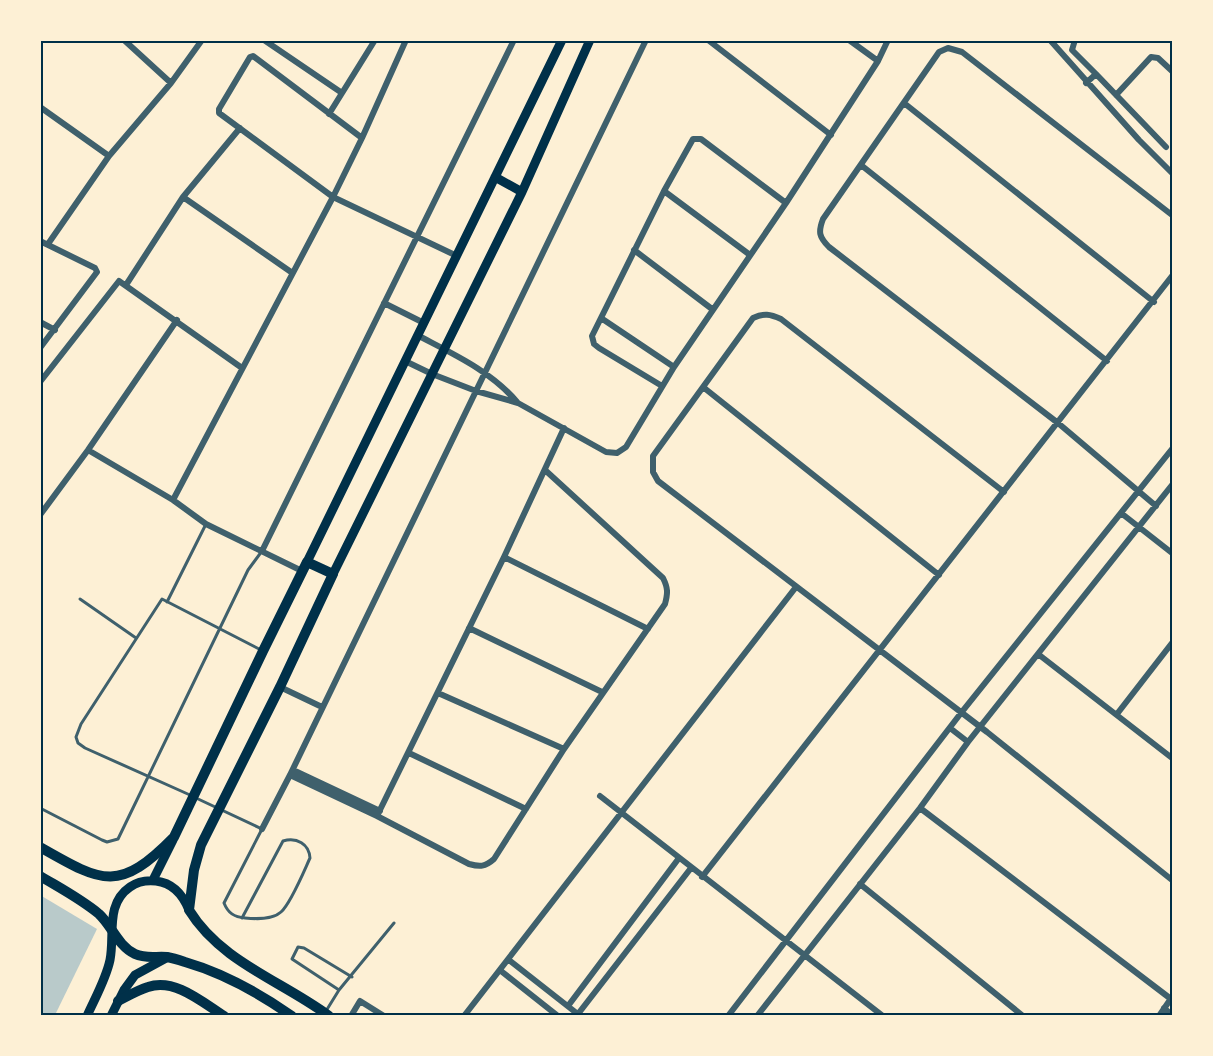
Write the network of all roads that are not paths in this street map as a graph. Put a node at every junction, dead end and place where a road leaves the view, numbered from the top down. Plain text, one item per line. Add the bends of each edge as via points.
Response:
1 (124, 40) edge
2 (202, 40) edge
3 (264, 40) edge
4 (375, 40) edge
5 (406, 40) edge
6 (514, 40) edge
7 (562, 40) edge
8 (590, 40) edge
9 (646, 40) edge
10 (708, 40) edge
11 (849, 40) edge
12 (888, 40) edge
13 (1050, 40) edge
14 (1075, 40) edge
15 (878, 61) junction
16 (1173, 71) edge
17 (1096, 74) junction
18 (171, 83) junction
19 (1086, 83) junction
20 (342, 93) junction
21 (1116, 95) junction
22 (904, 102) junction
23 (40, 107) edge
24 (329, 114) junction
25 (240, 128) junction
26 (831, 135) junction
27 (363, 138) junction
28 (1166, 147) dead end
29 (109, 156) junction
30 (861, 165) junction
31 (1173, 173) edge
32 (495, 177) junction
33 (664, 191) junction
34 (522, 192) junction
35 (183, 197) junction
36 (333, 197) junction
37 (786, 203) junction
38 (1173, 215) edge
39 (416, 237) junction
40 (40, 241) edge
41 (48, 244) junction
42 (634, 250) junction
43 (750, 255) junction
44 (457, 256) junction
45 (291, 272) junction
46 (1173, 276) edge
47 (126, 285) junction
48 (1154, 302) junction
49 (384, 303) junction
50 (712, 309) junction
51 (601, 318) junction
52 (177, 320) junction
53 (40, 322) edge
54 (424, 322) junction
55 (55, 330) junction
56 (417, 335) junction
57 (40, 348) edge
58 (444, 349) junction
59 (405, 361) junction
60 (1107, 361) junction
61 (674, 367) junction
62 (242, 368) junction
63 (485, 372) junction
64 (432, 374) junction
65 (40, 382) edge
66 (662, 386) junction
67 (703, 387) junction
68 (476, 391) junction
69 (518, 403) junction
70 (1058, 423) junction
71 (564, 428) junction
72 (1173, 449) edge
73 (88, 450) junction
74 (545, 470) junction
75 (1173, 485) edge
76 (1139, 491) junction
77 (1004, 492) junction
78 (173, 500) junction
79 (1156, 506) junction
80 (1121, 513) junction
81 (40, 515) edge
82 (206, 524) junction
83 (1138, 527) junction
84 (262, 551) junction
85 (1173, 553) edge
86 (504, 557) junction
87 (305, 567) junction
88 (333, 574) junction
89 (939, 575) junction
90 (796, 587) junction
91 (80, 599) dead end
92 (166, 602) junction
93 (221, 628) junction
94 (469, 628) junction
95 (648, 629) junction
96 (136, 638) junction
97 (1173, 643) edge
98 (262, 651) junction
99 (879, 651) junction
100 (1038, 654) junction
101 (280, 687) junction
102 (603, 692) junction
103 (438, 693) junction
104 (322, 707) junction
105 (961, 713) junction
106 (1117, 714) junction
107 (980, 727) junction
108 (950, 728) junction
109 (968, 741) junction
110 (564, 748) junction
111 (409, 753) junction
112 (1173, 758) edge
113 (292, 772) junction
114 (147, 777) junction
115 (192, 796) junction
116 (600, 796) dead end
117 (920, 807) junction
118 (40, 808) edge
119 (526, 809) junction
120 (218, 810) junction
121 (379, 813) junction
122 (620, 813) junction
123 (262, 829) junction
124 (174, 837) junction
125 (40, 847) edge
126 (679, 858) junction
127 (691, 868) junction
128 (40, 876) edge
129 (702, 877) junction
130 (153, 880) junction
131 (1173, 880) edge
132 (860, 884) junction
133 (189, 910) junction
134 (242, 918) junction
135 (394, 923) dead end
136 (112, 928) junction
137 (785, 942) junction
138 (803, 955) junction
139 (168, 957) junction
140 (509, 960) junction
141 (501, 971) junction
142 (352, 977) junction
143 (339, 990) junction
144 (1172, 998) edge
145 (118, 1001) junction
146 (568, 1006) junction
147 (1164, 1008) junction
148 (327, 1014) edge
149 (579, 1015) edge
150 (1173, 1015) edge
151 (87, 1016) edge
152 (111, 1016) edge
153 (224, 1016) edge
154 (292, 1016) edge
155 (351, 1016) edge
156 (384, 1016) edge
157 (464, 1016) edge
158 (558, 1016) edge
159 (728, 1016) edge
160 (757, 1016) edge
161 (883, 1016) edge
162 (1023, 1016) edge
163 (1159, 1016) edge

1 - 18 street
2 - 18 street
3 - 20 street
4 - 20 street
5 - 27 street
6 - 39 street
7 - 32 main road
8 - 34 main road
9 - 63 street
10 - 26 street
11 - 15 street
12 - 15 street
13 - 19 street
14 - 17 street via 1072,50
15 - 26 street
16 - 21 street via 1151,57
17 - 19 street
17 - 21 street
18 - 29 street
19 - 31 street
20 - 24 street
21 - 28 street
22 - 30 street
22 - 38 street via 939,52 948,48 962,52
22 - 48 street
23 - 29 street
24 - 25 street via 252,56 219,109
24 - 27 street
25 - 35 street
25 - 36 street
26 - 37 street
27 - 36 street
29 - 41 street
30 - 60 street
30 - 70 street via 823,219 821,239
32 - 34 main road
32 - 44 main road
33 - 37 street via 697,138
33 - 42 street
33 - 43 street
34 - 58 main road
35 - 45 street
35 - 47 street
36 - 39 street
36 - 45 street
37 - 43 street
39 - 44 street
39 - 49 street
40 - 41 street
41 - 55 street via 97,270
42 - 50 street
42 - 51 street
43 - 50 street
44 - 54 main road
45 - 62 street
46 - 48 street
47 - 52 street
47 - 65 street via 118,281
48 - 60 street
49 - 54 street
49 - 84 street
50 - 61 street
51 - 61 street
51 - 66 street via 592,336 594,344
52 - 62 street
52 - 73 street
53 - 55 street
54 - 56 main road
55 - 57 street
56 - 58 street
56 - 59 main road
58 - 63 street
58 - 64 main road
59 - 64 street
59 - 87 main road
60 - 70 street
61 - 66 street
62 - 78 street
63 - 68 street
63 - 69 street
64 - 68 street
64 - 88 main road
66 - 71 street via 626,447 617,453 606,452
67 - 77 street via 753,318 772,315
67 - 89 street
67 - 90 street via 654,456 653,472 658,482
68 - 69 street
68 - 104 street
69 - 71 street
70 - 76 street
70 - 77 street
71 - 74 street
72 - 76 street
73 - 78 street
73 - 81 street
74 - 86 street
74 - 95 street via 663,578 668,588 665,604
75 - 79 street
76 - 79 street
76 - 80 street
77 - 89 street
78 - 82 street
79 - 83 street
80 - 83 street
80 - 105 street
82 - 84 street
82 - 92 lane
83 - 85 street
83 - 100 street
84 - 87 street
84 - 93 lane via 249,567
86 - 94 street
86 - 95 street
87 - 88 main road
87 - 98 main road
88 - 101 main road
89 - 99 street
90 - 99 street
90 - 122 street
91 - 96 lane
92 - 93 lane
92 - 96 lane via 161,599
93 - 98 lane
93 - 114 lane
94 - 102 street
94 - 103 street
95 - 102 street
96 - 114 lane via 76,737 85,748
97 - 106 street
98 - 115 main road
99 - 105 street
99 - 129 street
100 - 106 street
100 - 107 street
101 - 104 street
101 - 120 main road
102 - 110 street
103 - 110 street
103 - 111 street
104 - 113 street
105 - 107 street
105 - 108 street
106 - 112 street
107 - 109 street
107 - 131 street
108 - 109 street
108 - 137 street
109 - 117 street
110 - 119 street
111 - 119 street
111 - 121 street
113 - 121 street
113 - 123 street
114 - 115 lane
114 - 118 lane via 118,839 107,842
115 - 120 lane
115 - 124 main road
116 - 122 street
117 - 132 street
117 - 144 street
119 - 121 street via 494,859 480,867
120 - 123 lane
120 - 133 main road via 201,845
122 - 126 street
122 - 140 street
123 - 134 lane via 224,903 227,910
124 - 125 main road via 138,868 112,877 84,872
124 - 130 main road
126 - 127 street
126 - 146 street
127 - 129 street
127 - 149 street
128 - 136 main road via 88,906
129 - 137 street
130 - 133 main road via 172,886
130 - 136 main road via 135,884 122,893 114,908
132 - 138 street
132 - 162 street
133 - 148 main road via 204,933 229,954
134 - 134 lane via 283,841 305,844 310,858 282,911 271,917
135 - 142 lane
136 - 139 main road via 119,941 135,954
136 - 151 main road via 110,959
137 - 138 street
137 - 159 street
138 - 160 street
138 - 161 street
139 - 145 main road via 135,975
139 - 154 main road via 233,980
140 - 141 street
140 - 146 street
141 - 157 street
141 - 158 street
142 - 143 lane
142 - 143 lane via 298,947 292,959
143 - 148 lane
144 - 147 street
145 - 152 main road
145 - 153 main road via 165,984
146 - 149 street
147 - 150 street
147 - 163 street
155 - 156 street via 360,1001

